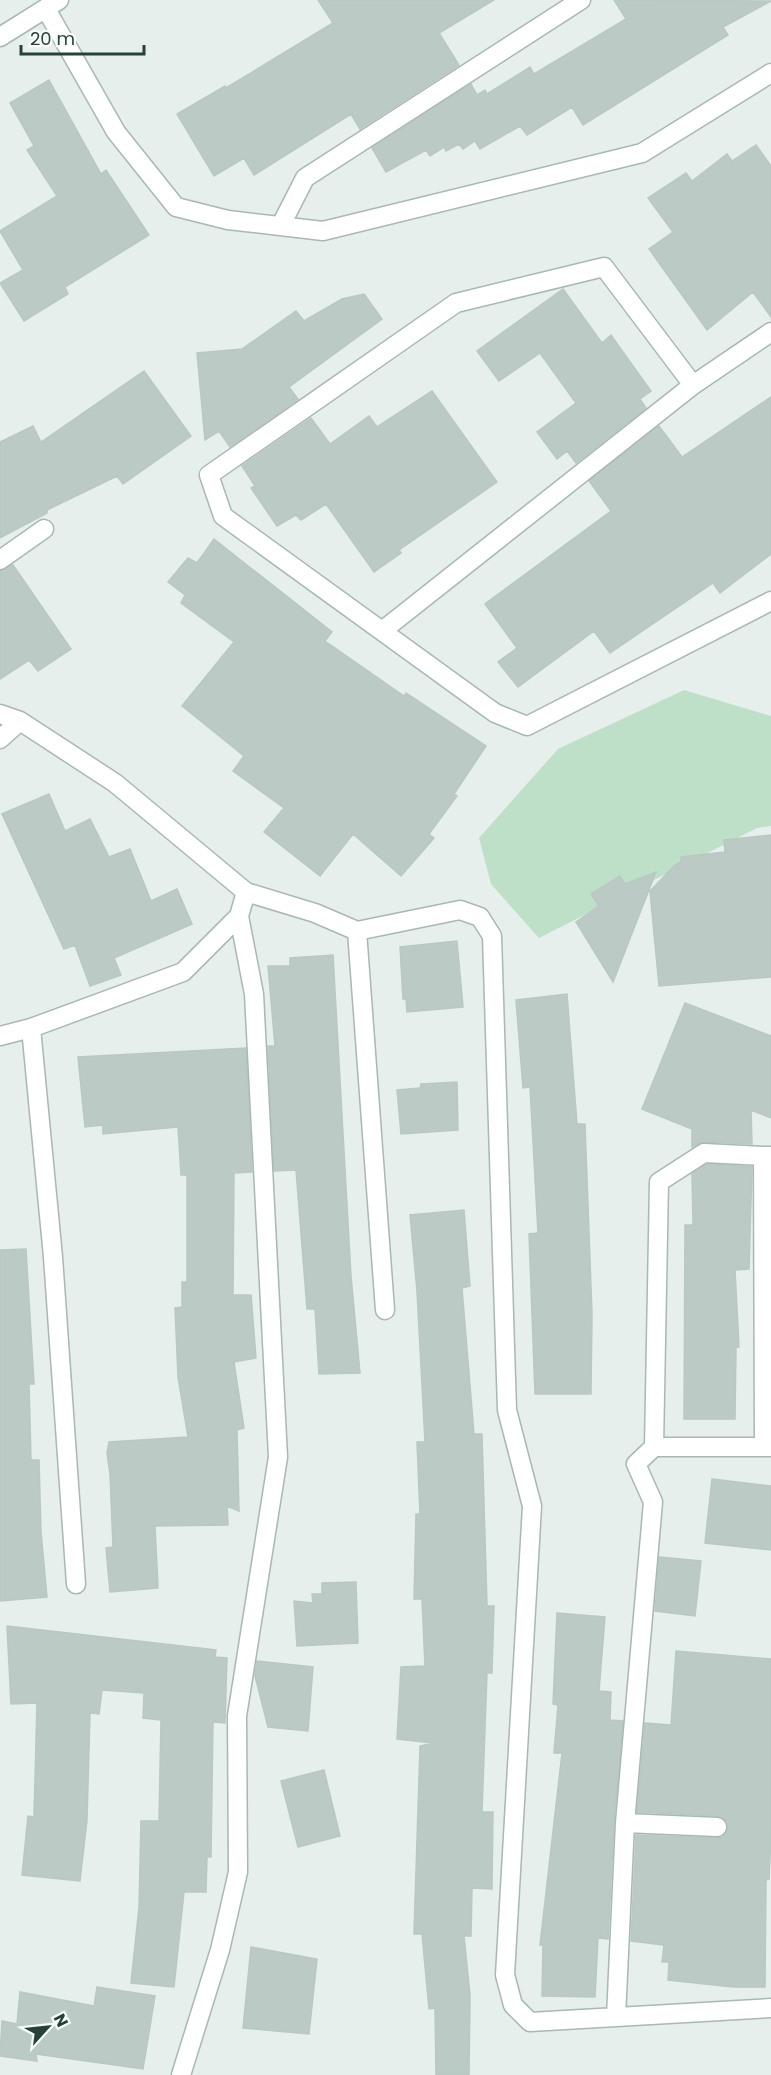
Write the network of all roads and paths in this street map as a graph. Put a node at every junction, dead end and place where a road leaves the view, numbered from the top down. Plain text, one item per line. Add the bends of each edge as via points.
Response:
1 (580, 0) edge
2 (53, 4) edge
3 (0, 38) edge
4 (771, 73) edge
5 (281, 225) junction
6 (771, 332) edge
7 (693, 385) junction
8 (44, 530) dead end
9 (0, 560) edge
10 (771, 601) edge
11 (382, 631) junction
12 (0, 714) edge
13 (20, 721) junction
14 (0, 739) edge
15 (246, 892) junction
16 (239, 916) junction
17 (357, 930) junction
18 (31, 1028) junction
19 (0, 1036) edge
20 (767, 1156) edge
21 (385, 1310) dead end
22 (654, 1447) junction
23 (768, 1447) edge
24 (76, 1584) dead end
25 (626, 1822) junction
26 (717, 1827) dead end
27 (771, 2008) edge
28 (616, 2017) junction
29 (180, 2075) edge

1 - 5 street via 305,178
2 - 3 street
2 - 5 street via 116,132 176,207 228,220
4 - 5 street via 642,153 323,231
6 - 7 street
7 - 11 street
7 - 11 street via 604,267 456,303 209,475 223,516
8 - 9 street
10 - 11 street via 526,726 495,713
12 - 13 street
13 - 14 street
13 - 15 street via 115,783
15 - 16 street
15 - 17 street
16 - 18 street via 183,972
16 - 29 street via 254,994 278,1457 237,1716 238,1872 220,1950
17 - 21 street
17 - 28 street via 460,910 480,917 492,936 507,1410 532,1506 505,1975 513,2005 530,2022
18 - 19 street
18 - 24 street
20 - 22 street via 704,1154 659,1182
20 - 23 street
22 - 23 street
22 - 25 street via 636,1464 653,1502
25 - 26 street
25 - 28 street
27 - 28 street

